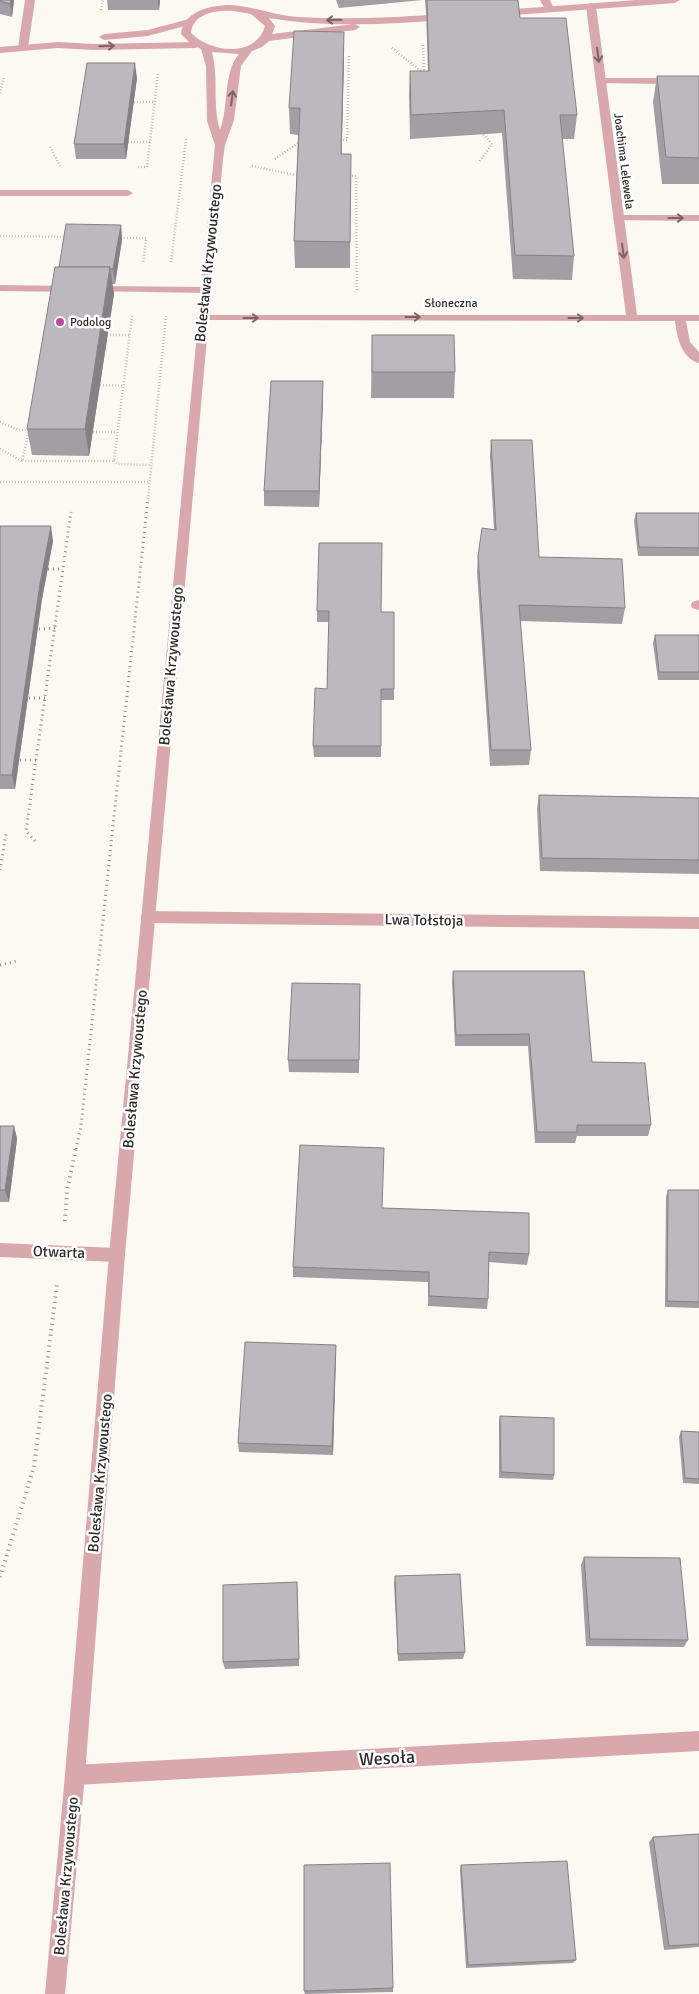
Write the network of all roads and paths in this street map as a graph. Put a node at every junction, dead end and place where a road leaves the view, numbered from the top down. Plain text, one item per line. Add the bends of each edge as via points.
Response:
1 (30, 0) edge
2 (211, 0) edge
3 (245, 0) edge
4 (675, 0) edge
5 (547, 5) edge
6 (591, 6) junction
7 (255, 12) junction
8 (200, 13) junction
9 (494, 13) edge
10 (458, 16) edge
11 (383, 21) junction
12 (189, 22) junction
13 (266, 38) junction
14 (424, 40) dead end
15 (58, 45) junction
16 (391, 46) dead end
17 (201, 47) junction
18 (22, 48) junction
19 (250, 48) junction
20 (0, 50) edge
21 (349, 56) dead end
22 (159, 64) dead end
23 (5, 73) dead end
24 (424, 73) junction
25 (430, 78) edge
26 (601, 81) junction
27 (699, 84) edge
28 (0, 93) edge
29 (134, 102) edge
30 (154, 102) junction
31 (480, 130) edge
32 (186, 136) dead end
33 (302, 140) edge
34 (338, 140) edge
35 (128, 142) edge
36 (150, 142) junction
37 (220, 145) junction
38 (50, 147) dead end
39 (275, 159) dead end
40 (480, 161) dead end
41 (252, 166) dead end
42 (52, 167) dead end
43 (137, 167) dead end
44 (309, 176) edge
45 (347, 176) edge
46 (0, 193) edge
47 (128, 193) dead end
48 (618, 218) junction
49 (699, 218) edge
50 (0, 236) edge
51 (68, 237) edge
52 (117, 238) edge
53 (143, 263) dead end
54 (0, 288) edge
55 (168, 290) junction
56 (206, 290) junction
57 (357, 290) dead end
58 (133, 309) dead end
59 (202, 318) junction
60 (632, 318) junction
61 (680, 318) junction
62 (699, 318) edge
63 (107, 335) edge
64 (129, 335) junction
65 (699, 359) edge
66 (100, 385) dead end
67 (123, 386) junction
68 (0, 422) edge
69 (93, 432) dead end
70 (117, 432) junction
71 (0, 450) edge
72 (22, 461) junction
73 (114, 461) junction
74 (152, 465) junction
75 (0, 482) edge
76 (150, 482) junction
77 (71, 512) dead end
78 (48, 569) edge
79 (63, 569) junction
80 (55, 628) junction
81 (39, 629) dead end
82 (29, 698) dead end
83 (45, 698) junction
84 (20, 760) dead end
85 (36, 760) junction
86 (6, 834) dead end
87 (35, 841) dead end
88 (0, 870) edge
89 (148, 917) junction
90 (699, 923) edge
91 (18, 961) dead end
92 (0, 964) edge
93 (0, 1250) edge
94 (62, 1252) junction
95 (117, 1255) junction
96 (0, 1577) edge
97 (699, 1741) edge
98 (75, 1775) junction
99 (55, 1994) edge

1 - 18 street
2 - 8 street
3 - 7 street
4 - 6 street
5 - 6 street
5 - 9 street
6 -> 26 street, Joachima Lelewela
7 - 8 street via 220,8
11 -> 7 street via 297,20
7 - 13 street via 270,26
8 - 12 street
10 - 11 street
11 - 13 street
12 - 15 street via 148,33
12 - 17 street, Bolesława Krzywoustego via 186,34
13 - 19 street
14 - 24 path
15 -> 17 street
15 - 18 street
16 - 24 path
17 - 19 street via 228,52
17 - 37 street, Bolesława Krzywoustego via 211,66 212,121
18 - 20 street
37 -> 19 street, Bolesława Krzywoustego via 229,120 236,66
21 - 34 path via 347,140
22 - 30 path
23 - 28 path
24 - 25 path
26 - 27 street
26 - 48 street, Joachima Lelewela
29 - 30 path
30 - 36 path
31 - 40 path via 492,144
32 - 55 path
33 - 39 path
35 - 36 path
36 - 43 path via 147,167
37 - 56 street, Bolesława Krzywoustego
38 - 42 path via 61,167
41 - 44 path
45 - 57 path via 356,176
46 - 47 street
48 -> 49 street
48 -> 60 street, Joachima Lelewela
50 - 51 path
52 - 53 path via 146,238
54 - 55 street
55 - 56 street
55 - 74 path
56 - 59 street, Bolesława Krzywoustego
58 - 64 path
59 -> 60 street, Słoneczna
59 - 89 street, Bolesława Krzywoustego
60 - 61 street, Słoneczna
61 - 62 street, Słoneczna
61 - 65 street via 684,343
63 - 64 path
64 - 67 path
66 - 67 path
67 - 70 path
68 - 72 path via 19,430 29,430
69 - 70 path
70 - 73 path
71 - 72 path
72 - 73 path
73 - 74 path via 117,464
74 - 76 path
75 - 76 path
76 - 94 path via 81,1126 67,1191
77 - 79 path
78 - 79 path
79 - 80 path
80 - 81 path
80 - 83 path
82 - 83 path
83 - 85 path
84 - 85 path
85 - 87 path via 26,831
86 - 88 path
89 - 90 street, Lwa Tołstoja
89 - 95 street, Bolesława Krzywoustego
91 - 92 path
93 - 94 street, Otwarta
94 - 95 street, Otwarta
94 - 96 path via 34,1467
95 - 98 street, Bolesława Krzywoustego
97 - 98 street, Wesoła
98 - 99 street, Bolesława Krzywoustego

